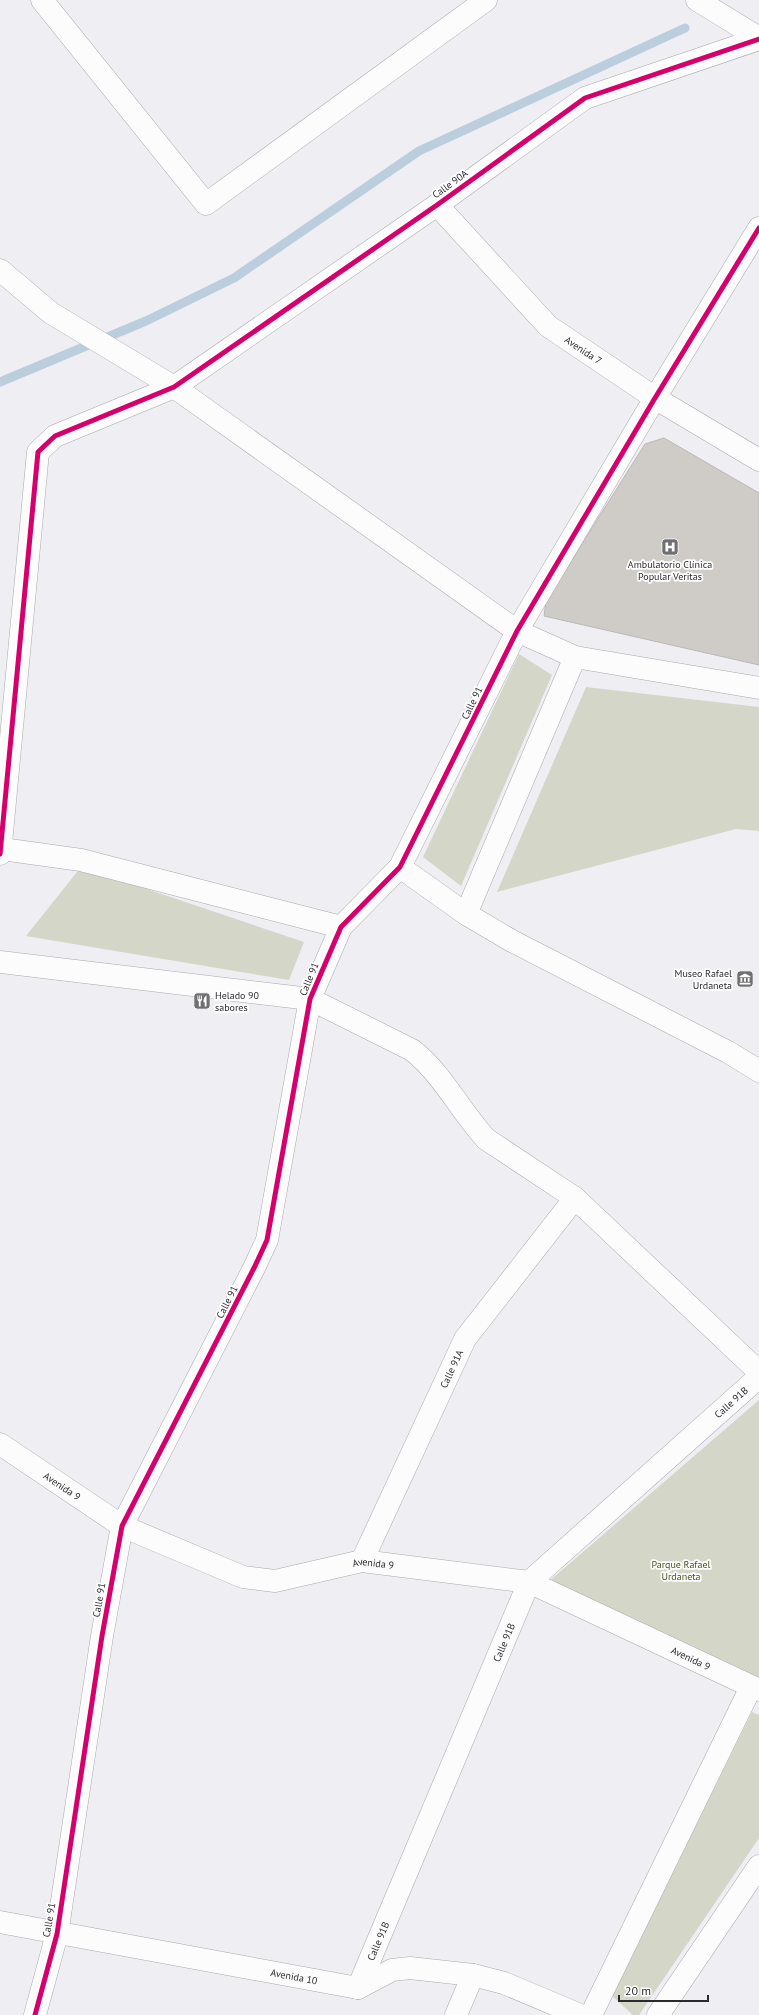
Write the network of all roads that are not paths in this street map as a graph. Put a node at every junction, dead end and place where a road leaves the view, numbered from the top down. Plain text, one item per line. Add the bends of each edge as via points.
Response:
1 (42, 0) edge
2 (486, 0) edge
3 (697, 0) edge
4 (759, 39) edge
5 (437, 205) junction
6 (759, 228) edge
7 (0, 270) edge
8 (174, 387) junction
9 (655, 398) junction
10 (759, 460) edge
11 (518, 631) junction
12 (575, 658) junction
13 (759, 688) edge
14 (1, 852) edge
15 (400, 867) junction
16 (466, 914) junction
17 (341, 927) junction
18 (0, 962) edge
19 (310, 998) junction
20 (759, 1071) edge
21 (576, 1198) junction
22 (759, 1372) edge
23 (759, 1377) edge
24 (0, 1444) edge
25 (122, 1526) junction
26 (362, 1561) junction
27 (530, 1582) junction
28 (755, 1688) edge
29 (759, 1866) edge
30 (0, 1922) edge
31 (57, 1934) junction
32 (473, 1975) junction
33 (358, 1988) junction
34 (35, 2015) edge
35 (456, 2015) edge
36 (580, 2015) edge
37 (591, 2015) edge
38 (658, 2015) edge

1 - 2 street via 206,204
3 - 4 street
4 - 5 street, Calle 90A via 585,98
5 - 8 street, Calle 90A
5 - 9 street, Avenida 7 via 548,326
6 - 9 street, Calle 91
7 - 8 street via 51,313
8 - 11 street
8 - 14 street, Calle 90A via 55,436 38,452
9 - 10 street, Avenida 7
9 - 11 street, Calle 91
11 - 12 street
11 - 15 street, Calle 91
12 - 13 street
12 - 16 street
14 - 17 street via 81,860
15 - 16 street
15 - 17 street, Calle 91
16 - 20 street via 512,942 728,1052
17 - 19 street, Calle 91
18 - 19 street
19 - 21 street via 412,1050 424,1059 486,1139
19 - 25 street, Calle 91 via 267,1240
21 - 22 street
21 - 26 street, Calle 91A via 465,1339
23 - 27 street, Calle 91B
24 - 25 street, Avenida 9
25 - 26 street, Avenida 9 via 243,1577 275,1580
25 - 31 street, Calle 91 via 102,1636
26 - 27 street, Avenida 9
27 - 28 street, Avenida 9
27 - 33 street, Calle 91B
28 - 37 street
29 - 38 street
30 - 31 street, Avenida 10
31 - 33 street, Avenida 10
31 - 34 street, Calle 91
32 - 33 street via 398,1969
32 - 35 street
32 - 36 street via 504,1983

